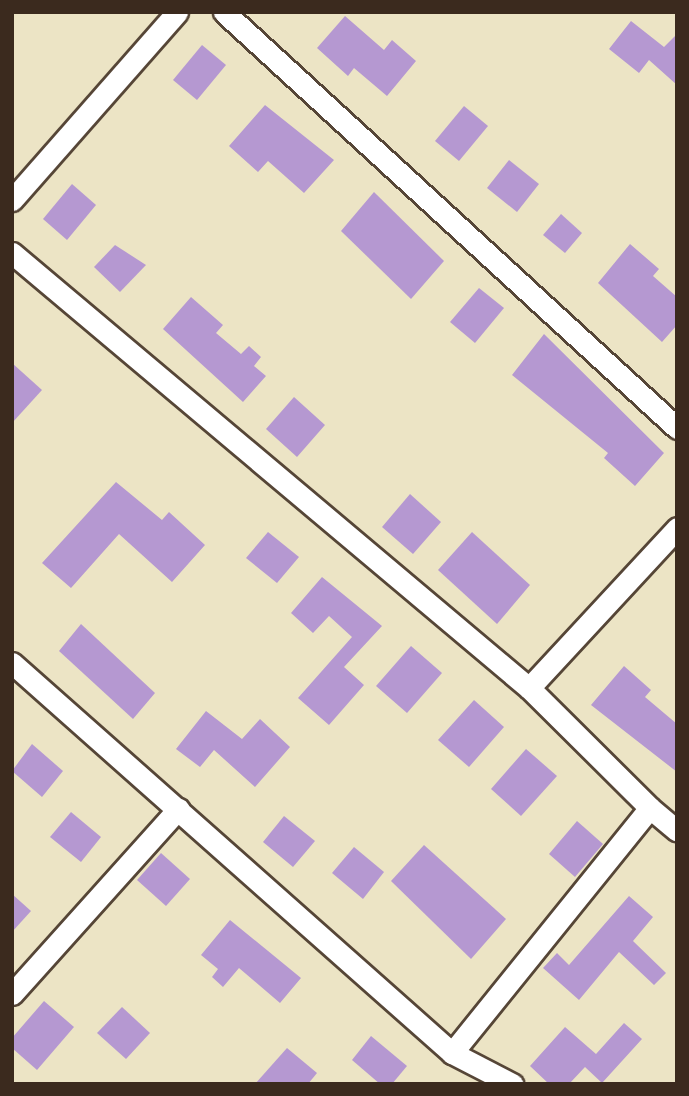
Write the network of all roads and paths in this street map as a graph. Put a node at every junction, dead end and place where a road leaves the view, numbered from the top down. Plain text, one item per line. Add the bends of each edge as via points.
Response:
1 (177, 12) edge
2 (224, 12) edge
3 (12, 200) edge
4 (12, 253) edge
5 (677, 428) edge
6 (677, 528) edge
7 (12, 663) edge
8 (529, 688) junction
9 (650, 808) junction
10 (178, 809) junction
11 (677, 831) edge
12 (12, 994) edge
13 (452, 1053) junction
14 (512, 1084) edge

1 - 3 street
2 - 5 street
4 - 8 street
6 - 8 street
7 - 10 street
8 - 9 street
9 - 11 street
9 - 13 street
10 - 12 street
10 - 13 street
13 - 14 street

